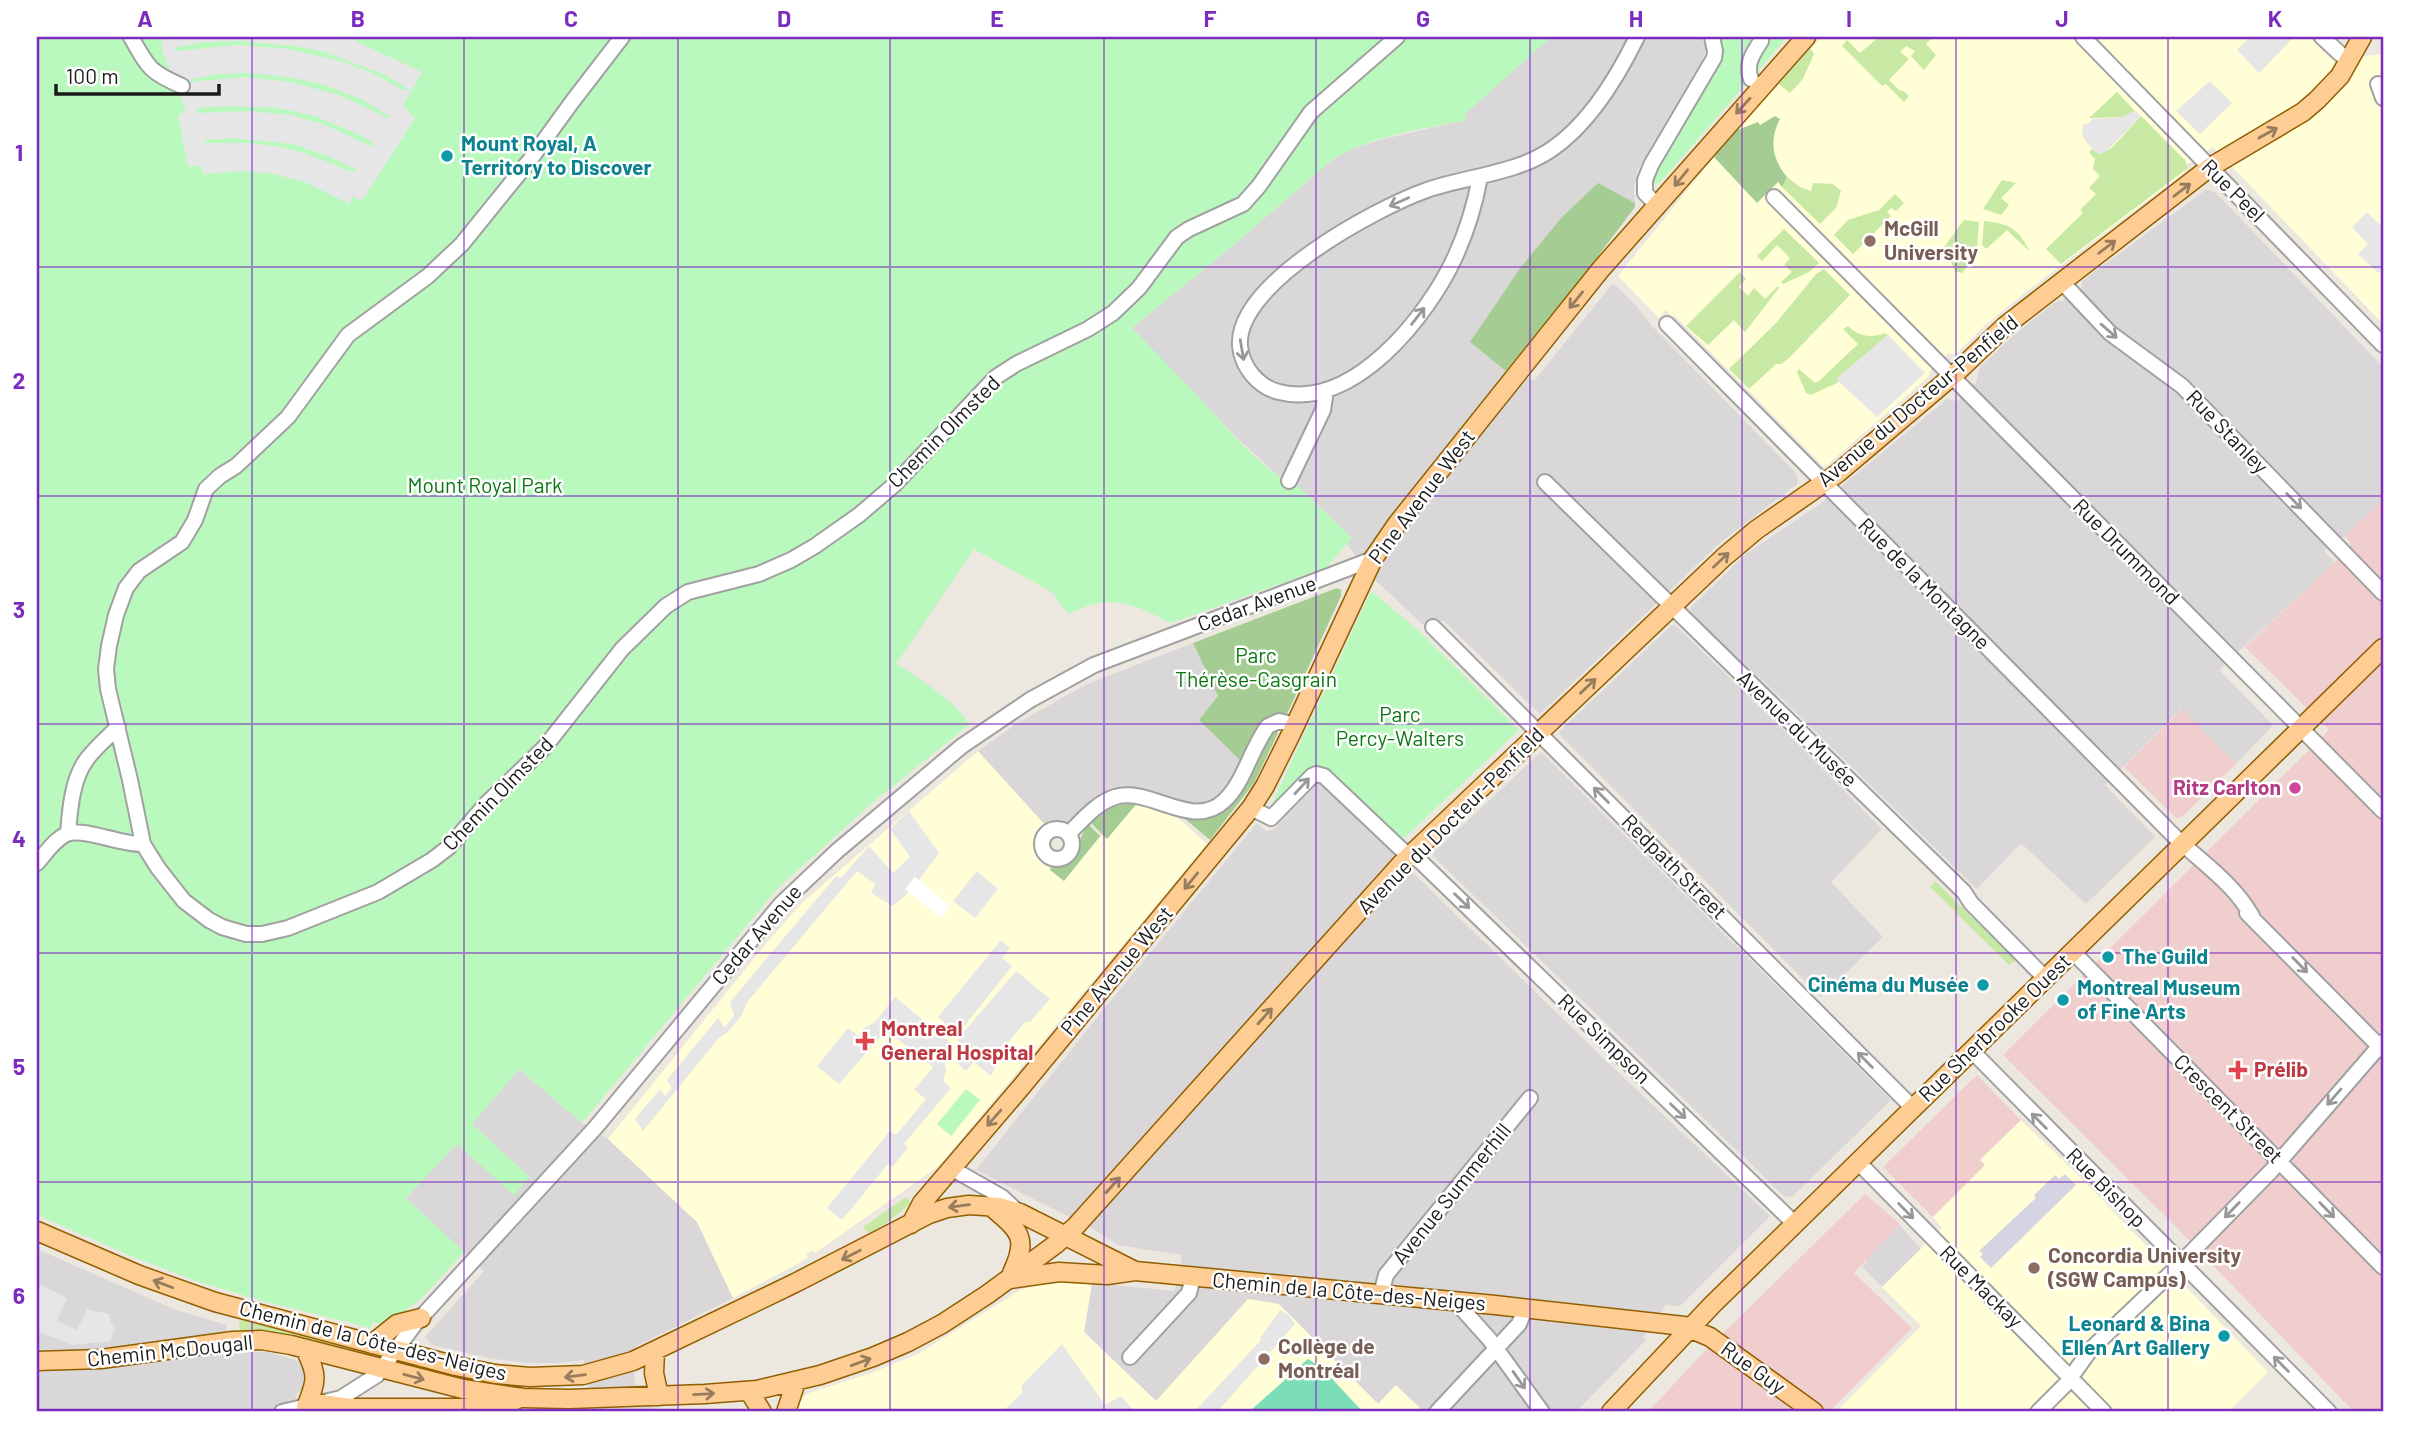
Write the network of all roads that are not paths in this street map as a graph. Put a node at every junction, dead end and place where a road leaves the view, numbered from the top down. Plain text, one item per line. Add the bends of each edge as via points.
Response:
1 (131, 37) edge
2 (622, 37) edge
3 (1397, 37) edge
4 (1637, 37) edge
5 (1712, 37) edge
6 (1806, 37) edge
7 (2083, 37) edge
8 (2322, 37) edge
9 (2362, 37) edge
10 (1761, 41) dead end
11 (2348, 61) junction
12 (1751, 79) dead end
13 (2378, 84) dead end
14 (182, 86) dead end
15 (2383, 98) edge
16 (2209, 168) junction
17 (1480, 177) junction
18 (1774, 197) dead end
19 (1657, 205) junction
20 (2062, 282) junction
21 (1667, 324) dead end
22 (2383, 345) edge
23 (1952, 376) junction
24 (1326, 391) junction
25 (1289, 481) dead end
26 (1545, 482) dead end
27 (1823, 484) junction
28 (1373, 559) junction
29 (1329, 577) junction
30 (2383, 593) edge
31 (1355, 594) junction
32 (1671, 607) junction
33 (1433, 627) dead end
34 (2383, 648) edge
35 (1295, 726) junction
36 (118, 727) junction
37 (2300, 728) junction
38 (1539, 733) junction
39 (2368, 803) dead end
40 (1251, 808) junction
41 (2383, 811) edge
42 (68, 833) junction
43 (1068, 834) dead end
44 (143, 844) junction
45 (2182, 844) junction
46 (1411, 855) junction
47 (37, 863) edge
48 (2073, 952) junction
49 (2046, 979) junction
50 (2382, 1046) edge
51 (1972, 1051) junction
52 (1530, 1098) dead end
53 (1913, 1108) junction
54 (2279, 1161) junction
55 (1858, 1162) junction
56 (951, 1168) junction
57 (991, 1206) junction
58 (1020, 1213) junction
59 (911, 1224) junction
60 (1795, 1224) junction
61 (37, 1231) edge
62 (1067, 1235) junction
63 (2181, 1263) junction
64 (2383, 1267) edge
65 (1135, 1271) junction
66 (1193, 1277) junction
67 (1009, 1279) junction
68 (1381, 1294) junction
69 (1456, 1302) junction
70 (227, 1306) junction
71 (1525, 1308) junction
72 (421, 1318) junction
73 (1690, 1328) junction
74 (233, 1341) junction
75 (372, 1345) junction
76 (305, 1349) junction
77 (1496, 1349) junction
78 (396, 1350) junction
79 (655, 1352) junction
80 (1130, 1357) dead end
81 (37, 1362) edge
82 (383, 1369) junction
83 (2071, 1377) junction
84 (796, 1382) junction
85 (748, 1391) junction
86 (659, 1396) junction
87 (523, 1398) junction
88 (313, 1405) junction
89 (282, 1412) edge
90 (762, 1412) edge
91 (786, 1412) edge
92 (1437, 1412) edge
93 (1542, 1412) edge
94 (1611, 1412) edge
95 (1814, 1412) edge
96 (2038, 1412) edge
97 (2104, 1412) edge
98 (2329, 1412) edge

1 - 14 street via 150,69
2 - 36 street, Chemin Olmsted via 462,244 428,276 348,335 288,417 206,489 182,542 131,580 121,598 107,660 107,689
3 - 44 street, Chemin Olmsted via 1311,112 1243,204 1177,237 1139,288 1113,313 996,377 894,485 859,514 791,561 688,592 666,606 622,649 544,748 432,860 378,892 288,928 255,934 222,927 193,908 164,877
4 - 17 street via 1602,96 1561,141 1538,157
5 - 19 street via 1714,58 1645,180 1646,193
6 -> 19 main road, Pine Avenue West
7 - 16 street, Rue Peel
8 - 11 street
9 - 11 main road, Avenue du Docteur-Penfield
10 - 12 street via 1749,64
16 -> 11 main road, Avenue du Docteur-Penfield via 2303,112 2330,88
13 - 15 street
20 -> 16 main road, Avenue du Docteur-Penfield
16 - 22 street, Rue Peel
24 -> 17 street via 1386,351 1432,298 1461,243
17 -> 24 street via 1417,194 1342,232 1280,278 1252,309 1240,345 1256,379 1284,393
18 - 23 street, Rue Drummond
19 -> 28 main road, Pine Avenue West via 1426,485
20 - 23 main road, Avenue du Docteur-Penfield
20 -> 30 street, Rue Stanley via 2110,333 2182,386
21 - 27 street, Rue de la Montagne
23 - 27 main road, Avenue du Docteur-Penfield
23 - 37 street, Rue Drummond
24 - 25 street via 1324,408
26 - 32 street, Avenue du Musée
32 -> 27 main road, Avenue du Docteur-Penfield via 1744,539
27 - 45 street, Rue de la Montagne
28 - 29 street, Cedar Avenue
28 - 31 main road, Pine Avenue West
29 - 31 street, Cedar Avenue via 1345,583
29 - 72 street, Cedar Avenue via 1094,665 961,746 775,910 587,1137
31 - 35 main road, Pine Avenue West
38 -> 32 main road, Avenue du Docteur-Penfield
32 - 49 street, Avenue du Musée via 1964,892
33 - 38 street, Redpath Street
34 - 37 main road, Rue Sherbrooke Ouest
35 - 40 main road, Pine Avenue West
35 - 43 street via 1279,721 1268,726 1232,792 1217,806 1183,810 1140,796 1118,796 1101,804
36 - 42 street via 79,770
36 - 44 street, Chemin Olmsted
37 - 39 street, Rue Drummond
37 - 41 street, Rue Drummond
37 - 45 main road, Rue Sherbrooke Ouest
38 - 46 main road, Avenue du Docteur-Penfield
53 -> 38 street, Redpath Street
40 -> 46 street, Rue Simpson via 1271,818 1311,776 1321,775
40 -> 56 main road, Pine Avenue West
42 - 44 street
42 - 47 street
45 - 48 main road, Rue Sherbrooke Ouest
45 -> 50 street, Rue de la Montagne via 2193,862 2238,908 2252,916
46 -> 60 street, Rue Simpson
62 -> 46 main road, Avenue du Docteur-Penfield
48 - 49 main road, Rue Sherbrooke Ouest
48 - 54 street, Crescent Street
49 - 51 main road, Rue Sherbrooke Ouest
50 -> 54 street
51 - 53 main road, Rue Sherbrooke Ouest
63 -> 51 street, Rue Bishop
52 - 68 street, Avenue Summerhill via 1386,1275
53 - 55 main road, Rue Sherbrooke Ouest
54 -> 63 street
54 -> 64 street, Crescent Street
55 - 60 main road, Rue Sherbrooke Ouest
55 -> 83 street, Rue Mackay
56 - 58 street, Chemin de la Côte-des-Neiges via 1002,1196
56 - 59 main road, Pine Avenue West
57 - 58 main road, Chemin de la Côte-des-Neiges
57 -> 59 main road, Chemin de la Côte-des-Neiges via 947,1208
57 - 67 main road via 1021,1239 1021,1254
58 - 62 main road, Chemin de la Côte-des-Neiges
59 -> 79 main road, Chemin de la Côte-des-Neiges
60 - 73 main road, Rue Sherbrooke Ouest
70 -> 61 main road, Chemin de la Côte-des-Neiges via 159,1283
62 - 65 main road, Chemin de la Côte-des-Neiges
62 - 67 main road, Avenue du Docteur-Penfield
63 - 83 street via 2091,1349
98 -> 63 street, Rue Bishop
65 - 66 main road, Chemin de la Côte-des-Neiges
65 - 67 main road via 1107,1275 1064,1271
66 - 68 main road, Chemin de la Côte-des-Neiges
66 - 80 street via 1189,1293
84 -> 67 main road, Avenue du Docteur-Penfield via 908,1342
68 - 69 main road, Chemin de la Côte-des-Neiges
69 - 71 main road, Chemin de la Côte-des-Neiges
69 - 77 street
70 - 74 main road via 234,1323
70 - 75 main road, Chemin de la Côte-des-Neiges
71 - 73 main road, Chemin de la Côte-des-Neiges
71 - 77 street via 1519,1324
72 - 75 main road via 397,1324
72 - 78 street, Cedar Avenue
73 - 94 main road, Rue Sherbrooke Ouest
73 - 95 main road, Rue Guy via 1710,1337
74 - 76 main road, Chemin McDougall via 271,1341
74 - 81 main road, Chemin McDougall via 101,1359
75 - 78 main road, Chemin de la Côte-des-Neiges
76 - 82 main road, Chemin McDougall
76 - 88 main road via 316,1377
77 - 92 street
77 -> 93 street
79 -> 78 main road, Chemin de la Côte-des-Neiges via 594,1373 542,1378 474,1370
78 - 82 street, Cedar Avenue
79 - 86 main road
82 -> 87 main road, Avenue du Docteur-Penfield via 457,1388
82 - 88 street, Cedar Avenue via 357,1390
83 - 96 street
83 - 97 street, Rue Mackay
84 - 85 main road, Avenue du Docteur-Penfield
84 - 91 main road
86 -> 85 main road, Avenue du Docteur-Penfield
85 - 90 main road
86 - 87 main road, Avenue du Docteur-Penfield
87 - 88 main road via 486,1408
88 - 89 street, Cedar Avenue

